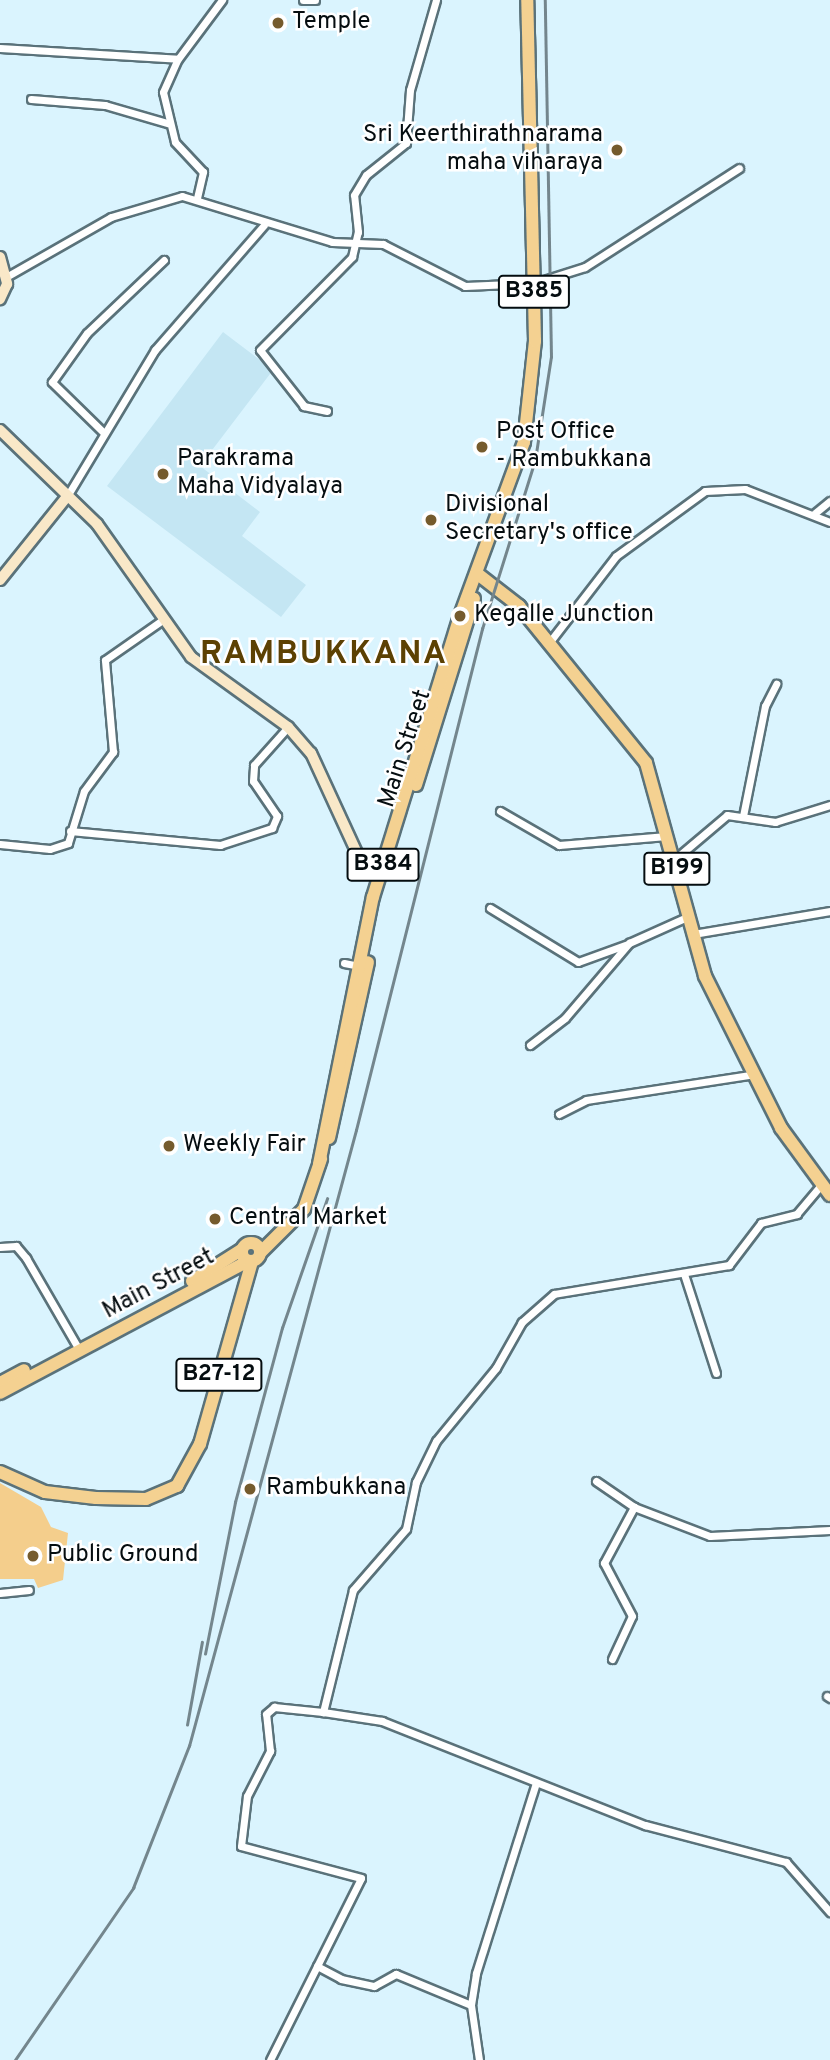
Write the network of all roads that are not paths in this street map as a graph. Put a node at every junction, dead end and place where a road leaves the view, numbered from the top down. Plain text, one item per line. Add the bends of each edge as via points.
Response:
1 (222, 0) edge
2 (303, 0) edge
3 (315, 0) edge
4 (436, 0) edge
5 (527, 0) edge
6 (0, 48) edge
7 (178, 59) junction
8 (31, 99) dead end
9 (167, 123) junction
10 (739, 168) dead end
11 (197, 198) junction
12 (264, 225) junction
13 (356, 243) junction
14 (0, 257) edge
15 (164, 260) dead end
16 (6, 277) junction
17 (534, 283) junction
18 (0, 299) edge
19 (327, 411) dead end
20 (0, 430) edge
21 (104, 433) junction
22 (65, 498) junction
23 (830, 501) edge
24 (815, 513) junction
25 (830, 522) edge
26 (479, 575) junction
27 (0, 580) edge
28 (161, 621) junction
29 (547, 645) junction
30 (776, 684) dead end
31 (288, 727) junction
32 (830, 805) edge
33 (500, 811) dead end
34 (743, 817) junction
35 (70, 831) junction
36 (669, 836) junction
37 (0, 844) edge
38 (675, 859) junction
39 (386, 868) junction
40 (490, 908) dead end
41 (830, 911) edge
42 (689, 916) junction
43 (692, 934) junction
44 (629, 943) junction
45 (344, 963) dead end
46 (359, 966) junction
47 (530, 1045) dead end
48 (754, 1074) junction
49 (559, 1114) dead end
50 (319, 1164) junction
51 (825, 1190) edge
52 (0, 1247) edge
53 (251, 1254) junction
54 (684, 1274) junction
55 (83, 1345) junction
56 (716, 1373) dead end
57 (0, 1383) edge
58 (0, 1393) edge
59 (0, 1472) edge
60 (596, 1480) dead end
61 (634, 1507) junction
62 (830, 1530) edge
63 (29, 1590) dead end
64 (0, 1593) edge
65 (612, 1659) dead end
66 (323, 1712) junction
67 (536, 1783) junction
68 (830, 1912) edge
69 (317, 1966) junction
70 (471, 2005) junction
71 (270, 2060) edge
72 (479, 2060) edge

1 - 7 street
2 - 3 street
4 - 13 street via 410,90 406,143 366,175 354,195
5 - 17 main road, B385
6 - 7 street
7 - 9 street via 163,92
8 - 9 street via 105,105
9 - 11 street via 174,142 203,172
10 - 17 street via 585,267
11 - 12 street
11 - 16 street via 148,202 111,216
12 - 13 street
12 - 21 street via 178,321
13 - 17 street via 400,250 466,286
13 - 19 street via 334,281 260,350 304,406
14 - 16 street
15 - 21 street via 87,333 52,382
16 - 18 street
17 - 26 main road, B385 via 534,372 524,442
20 - 22 street
21 - 22 street
22 - 27 street
22 - 28 street via 97,524
23 - 24 street
24 - 25 street
24 - 29 street via 744,489 705,491 617,556
26 - 29 main road, B199 via 519,606
26 - 39 main road, Main Street / B384 via 443,669
28 - 31 street via 191,657
28 - 35 street via 105,660 113,752 84,791
29 - 36 main road, B199 via 646,763
30 - 34 street via 765,706
31 - 35 street via 254,765 253,780 277,816 272,828 220,845
31 - 39 street via 311,753 358,855
32 - 34 street via 775,822
33 - 36 street via 559,845
34 - 38 street via 727,815
35 - 37 street via 64,847
36 - 38 main road, B199
38 - 42 main road, B199
39 - 46 main road, Main Street / B384
39 - 50 main road, Main Street / B384 via 354,1047
40 - 44 street via 578,962
41 - 43 street
42 - 43 main road, B199
42 - 44 street
43 - 48 main road, B199 via 705,976
44 - 47 street via 565,1018
45 - 46 street
46 - 50 main road, Main Street / B384
48 - 49 street via 586,1100
48 - 51 main road, B199
50 - 53 main road, Main Street / B384 via 304,1209
51 - 54 street via 797,1214 761,1223 729,1265
52 - 55 street via 16,1246
53 - 55 main road, Main Street / B384
53 - 59 main road, B27-12 via 200,1444 177,1486 146,1499 96,1497 44,1492
54 - 56 street
54 - 66 street via 554,1294 522,1321 496,1368 436,1440 416,1482 407,1529 353,1590
55 - 57 main road, B384
55 - 58 main road, B384
60 - 61 street
61 - 62 street via 710,1536
61 - 65 street via 604,1563 632,1616
63 - 64 street
66 - 67 street via 382,1721
66 - 69 street via 274,1707 266,1714 270,1751 247,1796 240,1839 251,1851 359,1872
67 - 68 street via 645,1825 786,1862
67 - 70 street via 506,1866
69 - 70 street via 341,1979 374,1986 396,1974
69 - 71 street
70 - 72 street

